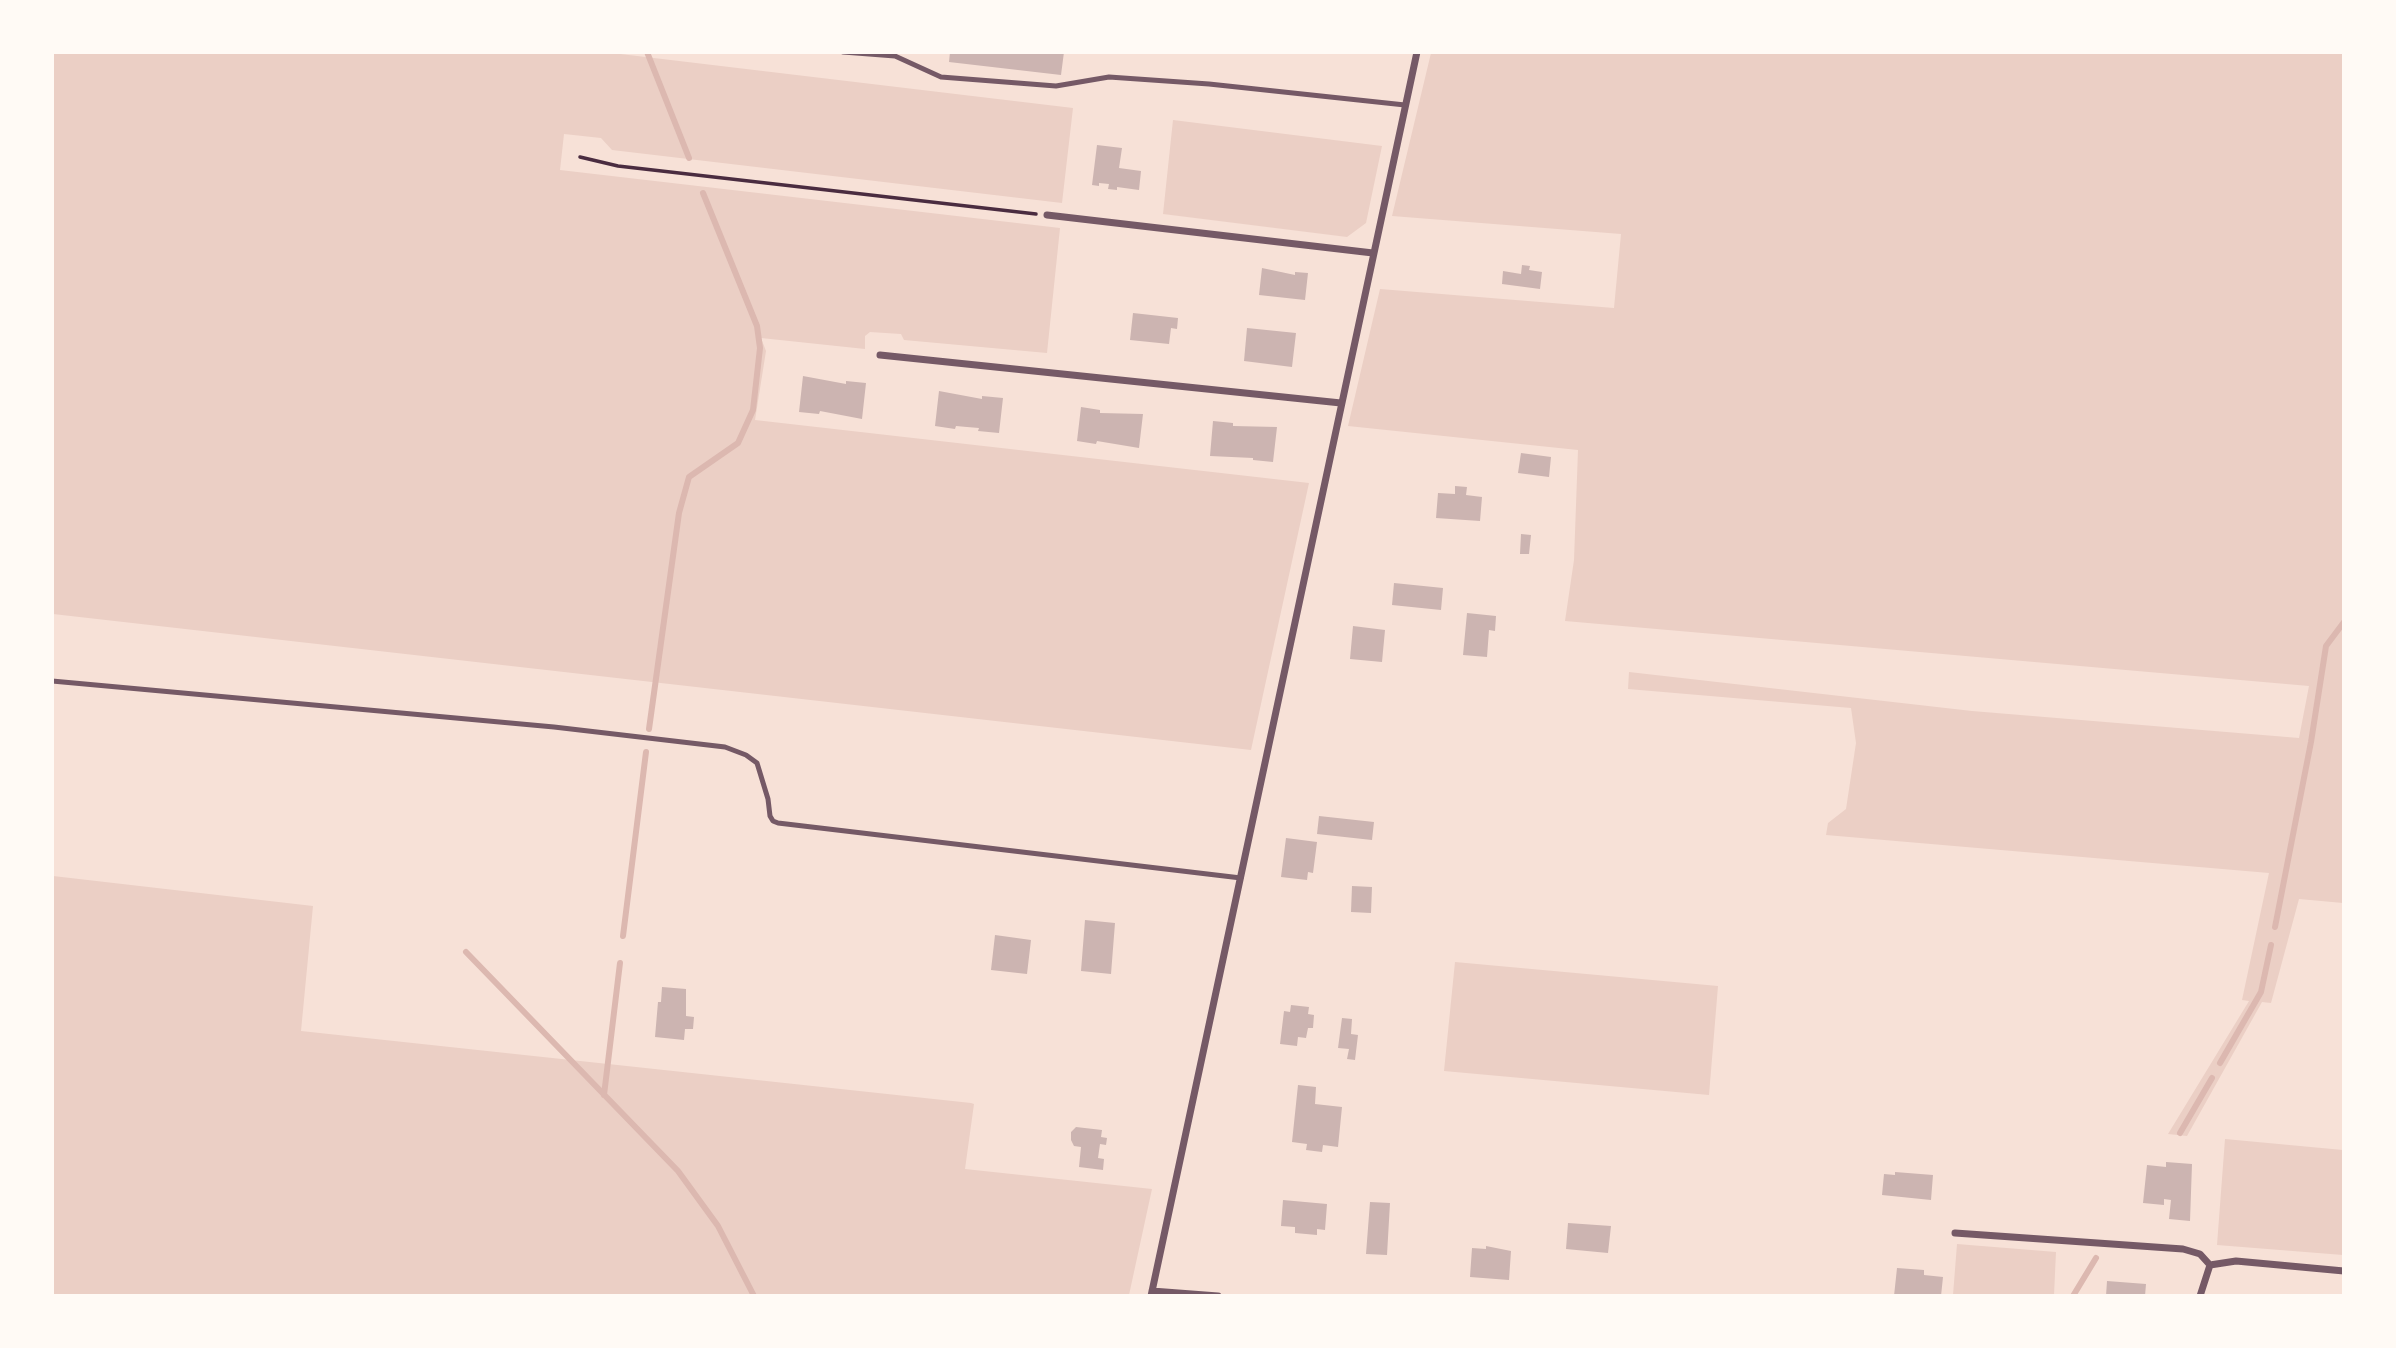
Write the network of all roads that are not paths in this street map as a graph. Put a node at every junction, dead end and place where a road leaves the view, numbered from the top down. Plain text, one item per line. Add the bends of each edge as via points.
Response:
1 (843, 52) edge
2 (1417, 52) edge
3 (1405, 105) junction
4 (1047, 215) road end
5 (1374, 253) junction
6 (880, 355) dead end
7 (1341, 403) junction
8 (52, 681) edge
9 (1241, 878) junction
10 (1955, 1233) dead end
11 (2210, 1265) junction
12 (2343, 1270) edge
13 (1151, 1293) edge
14 (1218, 1296) edge
15 (2200, 1296) edge

1 - 3 lane via 895,57 942,77 1056,86 1109,77
2 - 3 street
3 - 5 street
4 - 5 street
5 - 7 street
6 - 7 street
7 - 9 street
8 - 9 lane via 725,747 757,763 770,816 778,823
9 - 13 street
10 - 11 street via 2183,1250 2200,1254
11 - 12 street via 2236,1261
11 - 15 street
13 - 14 street

